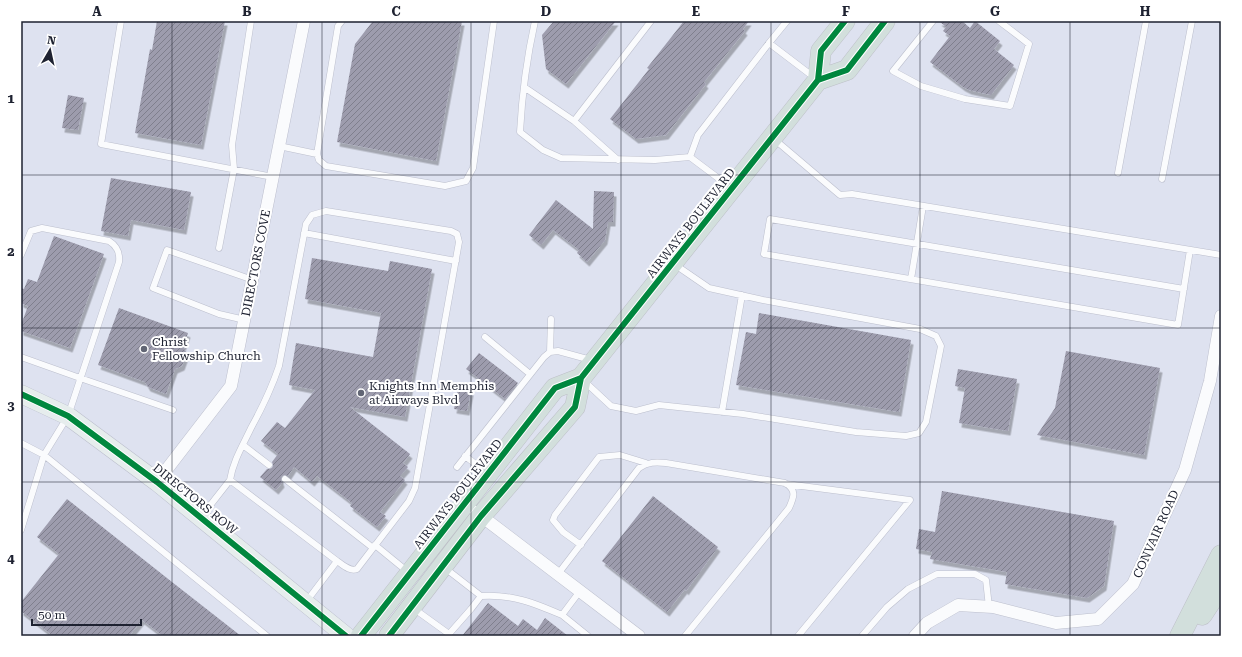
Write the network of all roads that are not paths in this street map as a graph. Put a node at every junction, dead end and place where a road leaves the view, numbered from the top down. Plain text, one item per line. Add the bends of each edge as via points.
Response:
1 (122, 21) edge
2 (251, 21) edge
3 (304, 21) edge
4 (342, 21) edge
5 (494, 21) edge
6 (534, 21) edge
7 (651, 21) edge
8 (787, 21) edge
9 (845, 21) edge
10 (885, 21) edge
11 (933, 21) edge
12 (1000, 21) edge
13 (1146, 21) edge
14 (1192, 21) edge
15 (769, 43) junction
16 (818, 80) junction
17 (524, 87) junction
18 (574, 120) junction
19 (773, 138) junction
20 (279, 146) junction
21 (317, 154) junction
22 (690, 156) junction
23 (618, 160) junction
24 (234, 169) junction
25 (1118, 173) dead end
26 (273, 177) junction
27 (1162, 179) dead end
28 (732, 189) junction
29 (923, 206) junction
30 (304, 233) junction
31 (917, 244) junction
32 (219, 248) dead end
33 (1190, 250) junction
34 (21, 255) edge
35 (1221, 255) edge
36 (456, 261) junction
37 (673, 263) junction
38 (911, 279) junction
39 (253, 280) junction
40 (1184, 289) junction
41 (742, 295) junction
42 (1221, 316) edge
43 (551, 319) dead end
44 (245, 320) junction
45 (485, 337) dead end
46 (550, 352) junction
47 (21, 357) edge
48 (595, 361) junction
49 (530, 374) junction
50 (80, 378) junction
51 (581, 378) junction
52 (21, 394) edge
53 (173, 410) dead end
54 (722, 412) junction
55 (68, 416) junction
56 (21, 443) edge
57 (243, 445) junction
58 (44, 455) junction
59 (465, 456) junction
60 (646, 463) junction
61 (269, 465) dead end
62 (457, 466) dead end
63 (488, 473) junction
64 (285, 479) dead end
65 (230, 480) junction
66 (157, 482) junction
67 (785, 483) junction
68 (464, 503) junction
69 (481, 516) junction
70 (200, 517) junction
71 (21, 530) edge
72 (581, 545) junction
73 (374, 547) junction
74 (1221, 555) edge
75 (337, 561) junction
76 (442, 567) junction
77 (409, 574) junction
78 (558, 574) junction
79 (1221, 586) edge
80 (580, 592) junction
81 (482, 596) junction
82 (305, 603) junction
83 (412, 607) junction
84 (989, 607) junction
85 (562, 615) junction
86 (267, 636) edge
87 (346, 636) edge
88 (361, 636) edge
89 (389, 636) edge
90 (588, 636) edge
91 (639, 636) edge
92 (685, 636) edge
93 (798, 636) edge
94 (862, 636) edge
95 (914, 636) edge
96 (1180, 636) edge
97 (1188, 636) edge

1 - 24 lane via 101,144
2 - 24 lane via 232,145
3 - 20 street, DIRECTORS COVE
4 - 21 lane via 338,26
5 - 21 lane via 472,168 466,182 445,186 326,166
6 - 17 lane
7 - 18 lane
8 - 15 lane
9 - 16 main road via 821,51
10 - 16 main road via 847,70
11 - 12 lane via 893,71 921,86 965,99 1010,106 1028,44
13 - 25 lane
14 - 27 lane
15 - 16 lane
15 - 22 lane via 698,135
16 - 19 main road, AIRWAYS BOULEVARD
17 - 18 lane
17 - 23 lane via 520,132 543,150 561,158
18 - 23 lane
19 - 28 main road, AIRWAYS BOULEVARD
19 - 29 lane via 840,195 852,194
20 - 21 lane
20 - 26 street, DIRECTORS COVE
22 - 23 lane via 655,160
22 - 28 lane
24 - 26 lane
24 - 32 lane
26 - 39 street, DIRECTORS COVE
28 - 37 main road, AIRWAYS BOULEVARD
29 - 31 lane
29 - 33 lane
30 - 36 lane
30 - 36 lane via 312,215 326,211 451,231 457,234 459,242
30 - 57 lane via 279,366 273,384
31 - 38 lane
31 - 38 lane via 770,219 764,254
31 - 40 lane
33 - 35 lane
33 - 40 lane
34 - 50 lane via 31,231 42,228 109,241 119,251 119,262
36 - 73 lane via 415,488 409,501
37 - 41 lane via 709,288
37 - 48 main road, AIRWAYS BOULEVARD
38 - 40 lane via 1178,325
39 - 44 street, DIRECTORS COVE
39 - 44 lane via 167,250 153,288 219,314
41 - 54 lane
41 - 54 lane via 920,329 936,336 941,346 926,422 919,433 906,436 856,432
42 - 84 street, CONVAIR ROAD via 1210,381 1185,470 1133,584 1098,619 1056,623
43 - 46 lane
44 - 66 street, DIRECTORS COVE via 232,386
45 - 49 lane
46 - 48 lane
46 - 49 lane
47 - 50 lane
48 - 51 main road, AIRWAYS BOULEVARD
49 - 59 lane
50 - 53 lane
50 - 55 lane
51 - 54 lane via 611,406 636,411 659,405
51 - 63 main road, AIRWAYS BOULEVARD via 555,388
51 - 69 main road, AIRWAYS BOULEVARD via 575,407
52 - 55 street, DIRECTORS ROW
55 - 58 lane
55 - 66 street, DIRECTORS ROW
56 - 58 lane
57 - 61 lane
57 - 65 lane
58 - 71 lane
58 - 86 lane
59 - 62 lane
59 - 63 lane
60 - 67 lane via 666,463
60 - 72 lane via 639,468
60 - 72 lane via 620,455 599,457 553,520 562,532
63 - 68 main road, AIRWAYS BOULEVARD
64 - 73 lane
65 - 70 lane
65 - 75 lane
66 - 70 street, DIRECTORS ROW
67 - 92 lane via 793,492 789,508
67 - 93 lane via 910,500
68 - 69 street
68 - 77 main road, AIRWAYS BOULEVARD
69 - 76 main road, AIRWAYS BOULEVARD
69 - 78 street
70 - 82 street, DIRECTORS ROW
72 - 78 lane
73 - 75 lane via 357,569 354,570
73 - 77 lane
74 - 96 main road
75 - 82 lane
76 - 81 lane
76 - 83 main road, AIRWAYS BOULEVARD
77 - 88 main road, AIRWAYS BOULEVARD
78 - 80 street
79 - 97 main road
80 - 85 lane
80 - 91 street
81 - 83 lane via 449,634
81 - 85 lane via 518,598
82 - 87 street, DIRECTORS ROW
83 - 89 main road, AIRWAYS BOULEVARD
84 - 94 lane via 986,580 975,574 937,574 908,589
84 - 95 street, CONVAIR ROAD via 958,605 927,623
85 - 90 lane

